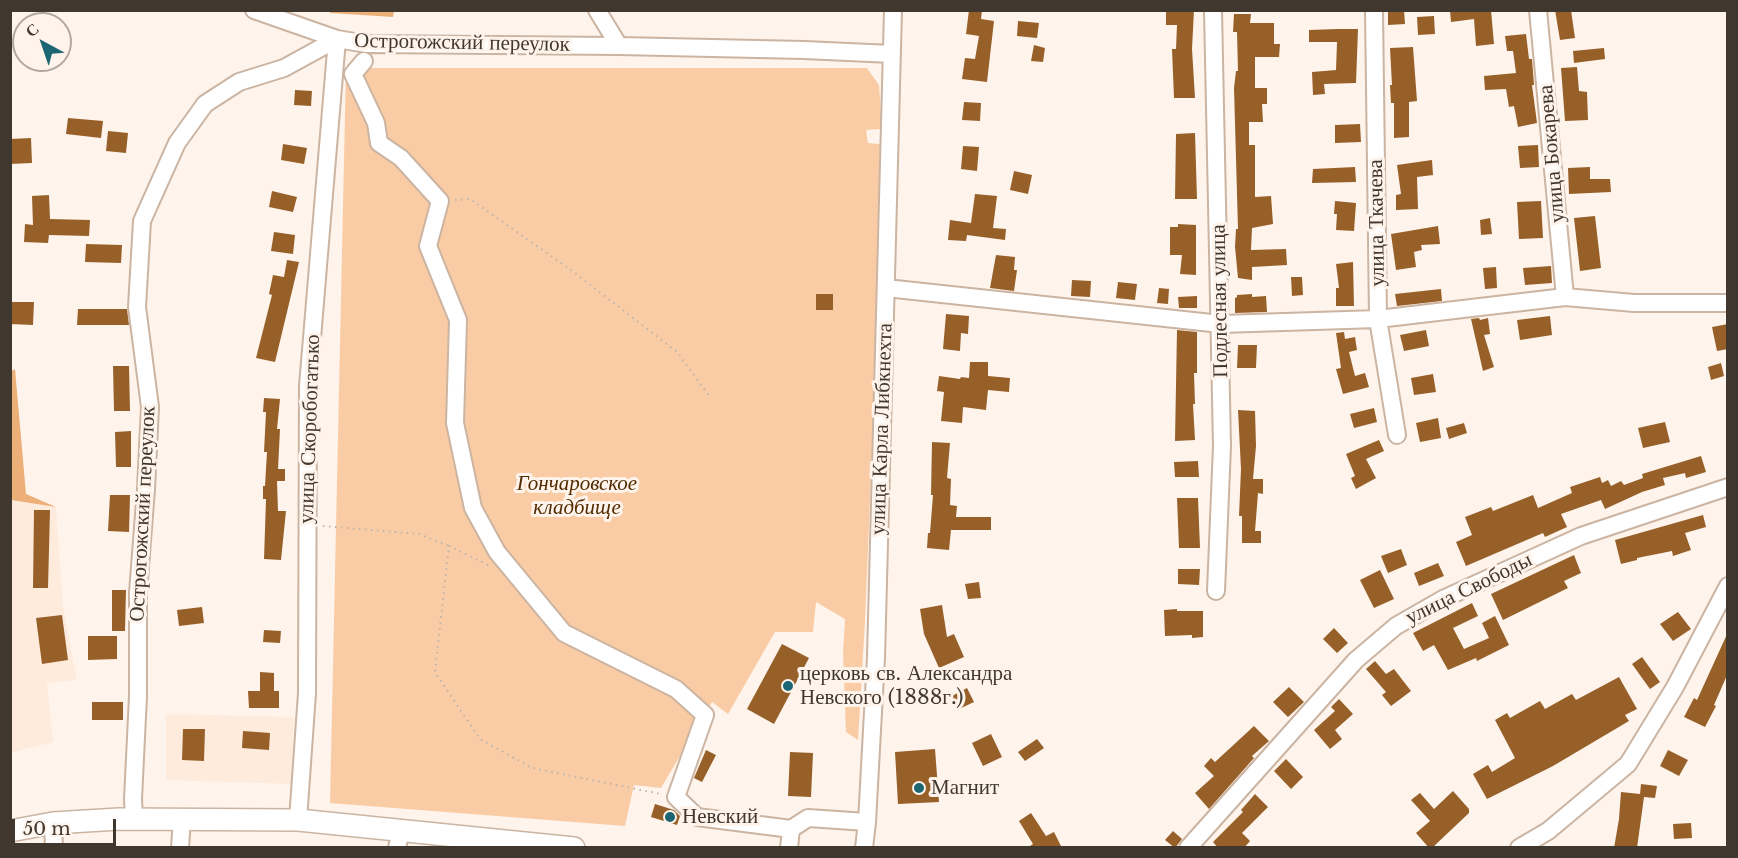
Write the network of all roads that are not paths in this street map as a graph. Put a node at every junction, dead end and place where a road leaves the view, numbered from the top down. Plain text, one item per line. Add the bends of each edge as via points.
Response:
1 (254, 10) edge
2 (597, 10) edge
3 (893, 10) edge
4 (1213, 10) edge
5 (1374, 10) edge
6 (1538, 10) edge
7 (337, 39) junction
8 (619, 46) junction
9 (892, 54) junction
10 (364, 61) dead end
11 (886, 288) junction
12 (1565, 297) junction
13 (1728, 303) edge
14 (1378, 319) junction
15 (1221, 324) junction
16 (1397, 435) dead end
17 (1728, 487) edge
18 (1728, 586) edge
19 (1216, 591) dead end
20 (134, 818) junction
21 (182, 818) junction
22 (298, 820) junction
23 (867, 822) junction
24 (53, 823) junction
25 (791, 829) junction
26 (10, 831) edge
27 (399, 839) edge
28 (54, 848) edge
29 (180, 848) edge
30 (574, 848) edge
31 (789, 848) edge
32 (864, 848) edge
33 (1188, 848) edge
34 (1519, 848) edge

1 - 7 street
2 - 8 street
3 - 9 street, улица Карла Либкнехта
4 - 15 street, Подлесная улица
5 - 14 street, улица Ткачева
6 - 12 street, улица Бокарева
7 - 8 street, Острогожский переулок via 367,44
7 - 20 street, Острогожский переулок via 284,68 239,82 205,104 177,143 142,221 136,307 150,407 138,593
7 - 22 street, улица Скоробогатько via 308,386 307,693
8 - 9 street, Острогожский переулок
9 - 11 street, улица Карла Либкнехта
10 - 25 street via 352,74 376,123 379,143 400,158 440,201 428,246 458,320 455,423 473,508 497,552 564,633 676,689 705,715 676,797 697,817
11 - 15 street
11 - 23 street, улица Карла Либкнехта
12 - 13 street via 1634,303
12 - 14 street
14 - 15 street
14 - 16 street, улица Ткачева
15 - 19 street, Подлесная улица via 1222,446
17 - 33 street, улица Свободы via 1581,536 1445,598 1396,626 1356,660
18 - 34 street via 1675,687 1628,764 1548,831
20 - 21 main road
20 - 24 main road
21 - 22 main road
21 - 29 street
22 - 27 main road
23 - 25 street via 808,818
23 - 32 street, улица Карла Либкнехта
24 - 26 main road
24 - 28 street
25 - 31 street
27 - 30 main road

